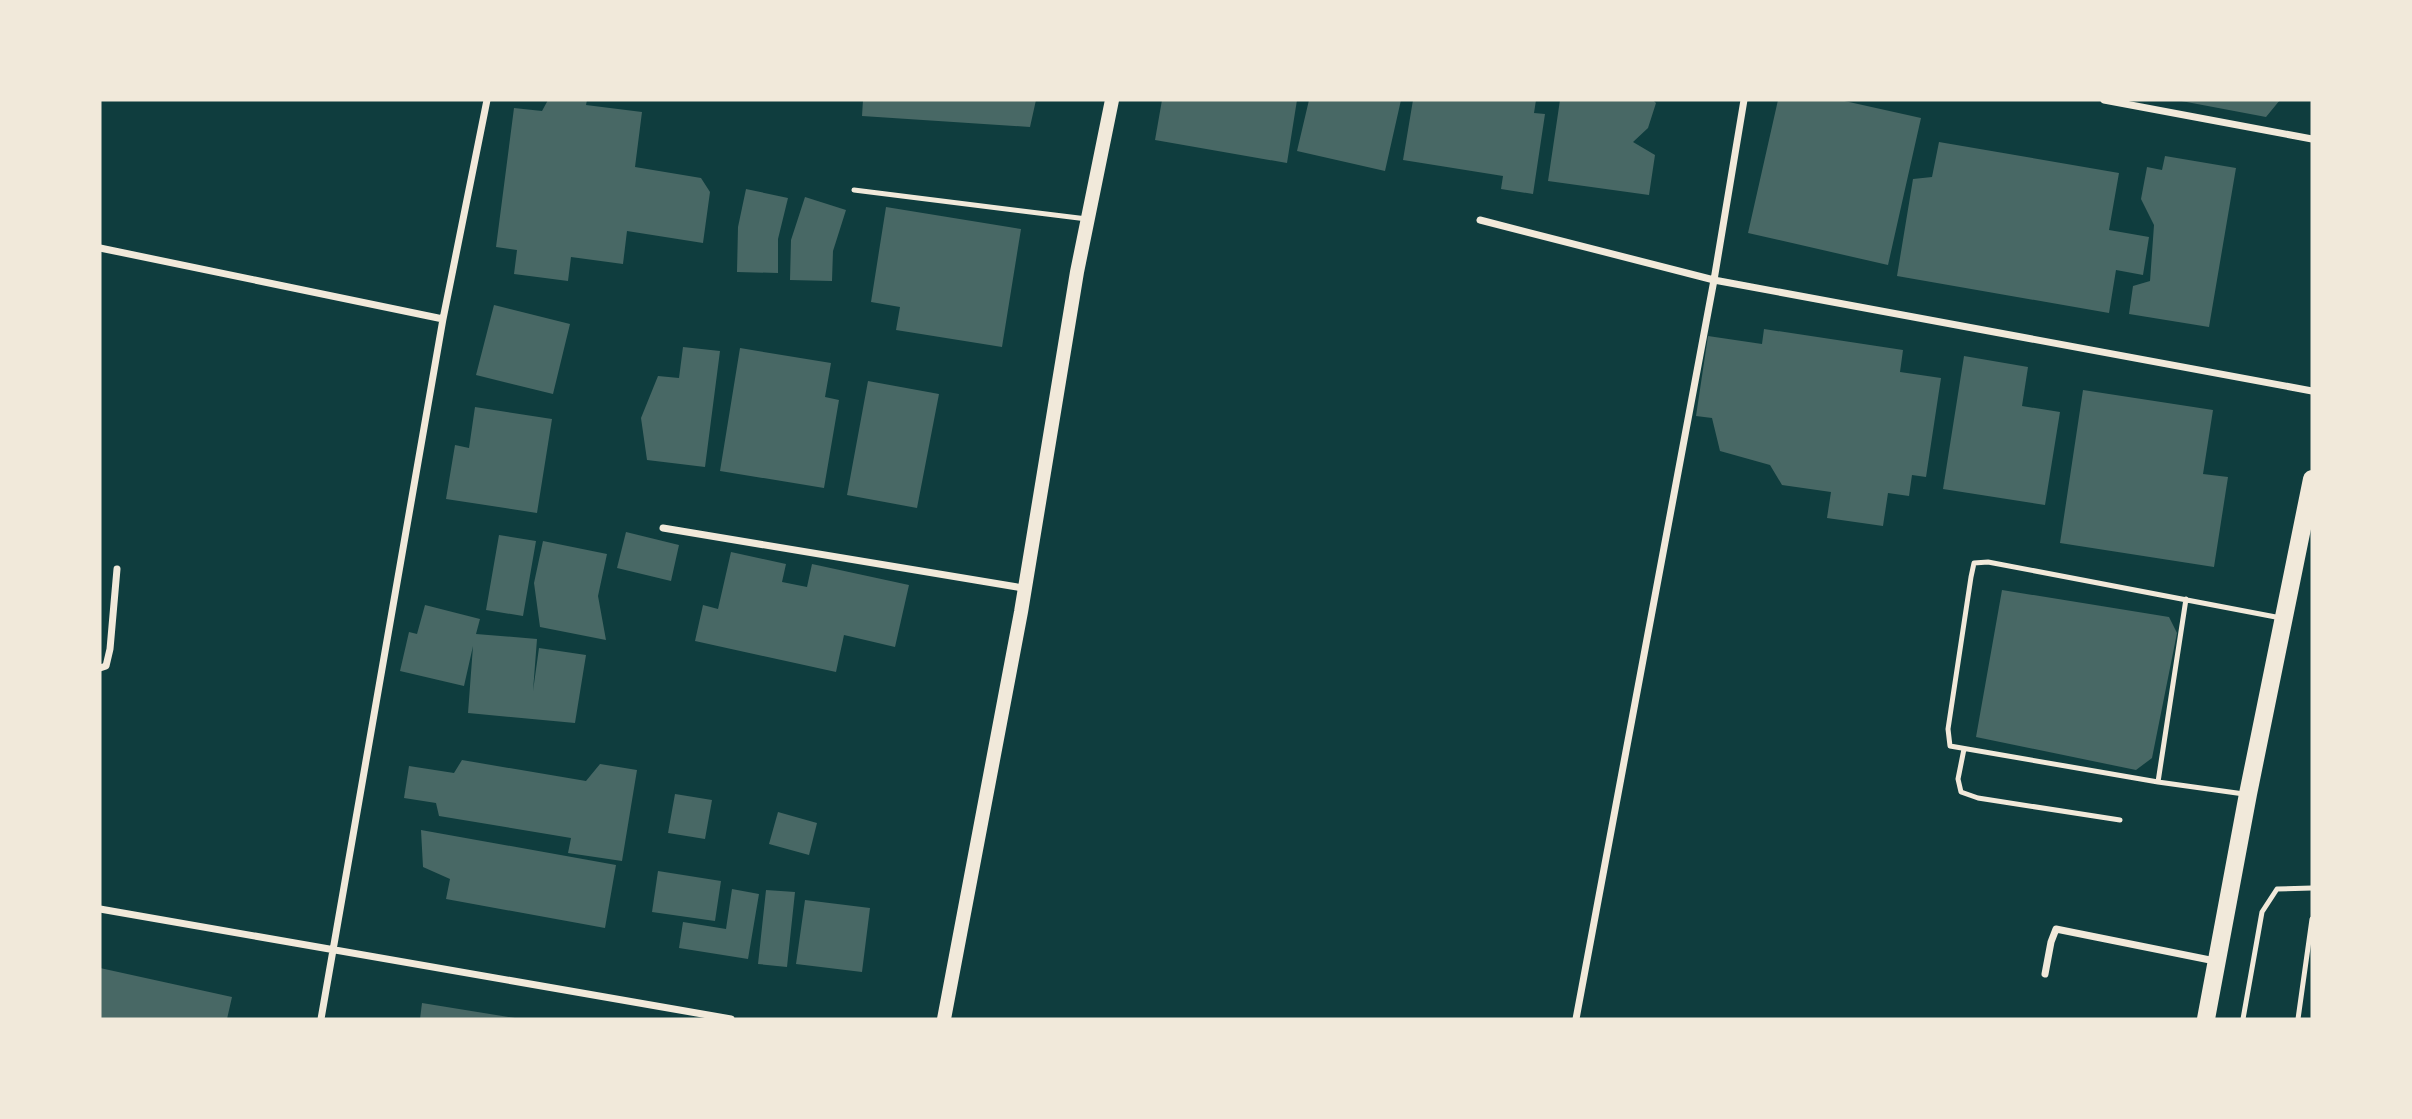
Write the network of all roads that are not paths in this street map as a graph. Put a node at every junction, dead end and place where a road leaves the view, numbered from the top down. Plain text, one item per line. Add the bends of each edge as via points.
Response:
1 (487, 100) edge
2 (1112, 100) edge
3 (1744, 100) edge
4 (2104, 100) edge
5 (2312, 139) edge
6 (854, 190) dead end
7 (1087, 219) junction
8 (1480, 220) dead end
9 (100, 248) edge
10 (1714, 279) junction
11 (443, 319) junction
12 (2312, 391) edge
13 (2312, 479) edge
14 (663, 528) dead end
15 (117, 569) dead end
16 (1023, 588) junction
17 (2186, 599) junction
18 (2284, 619) junction
19 (100, 668) edge
20 (1964, 749) junction
21 (2158, 782) junction
22 (2248, 794) junction
23 (2120, 820) dead end
24 (2312, 888) edge
25 (100, 909) edge
26 (2312, 919) edge
27 (332, 950) junction
28 (2216, 961) junction
29 (2045, 974) dead end
30 (321, 1019) edge
31 (731, 1019) edge
32 (944, 1019) edge
33 (1576, 1019) edge
34 (2206, 1019) edge
35 (2243, 1019) edge
36 (2298, 1019) edge

1 - 11 street
2 - 7 main road
3 - 10 street
4 - 5 street
6 - 7 lane
7 - 16 main road
8 - 10 street
9 - 11 street
10 - 12 street
10 - 33 street
11 - 27 street
13 - 18 main road
14 - 16 street
15 - 19 street via 110,649 106,666
16 - 32 main road
17 - 18 lane
17 - 20 lane via 1974,563 1948,729 1950,746
17 - 21 lane
18 - 22 main road
20 - 21 lane
20 - 23 lane via 1958,779 1961,792
21 - 22 lane
22 - 28 main road
24 - 35 lane via 2277,889 2262,912
25 - 27 street
26 - 36 lane
27 - 30 street
27 - 31 street
28 - 29 street via 2056,929
28 - 34 main road

